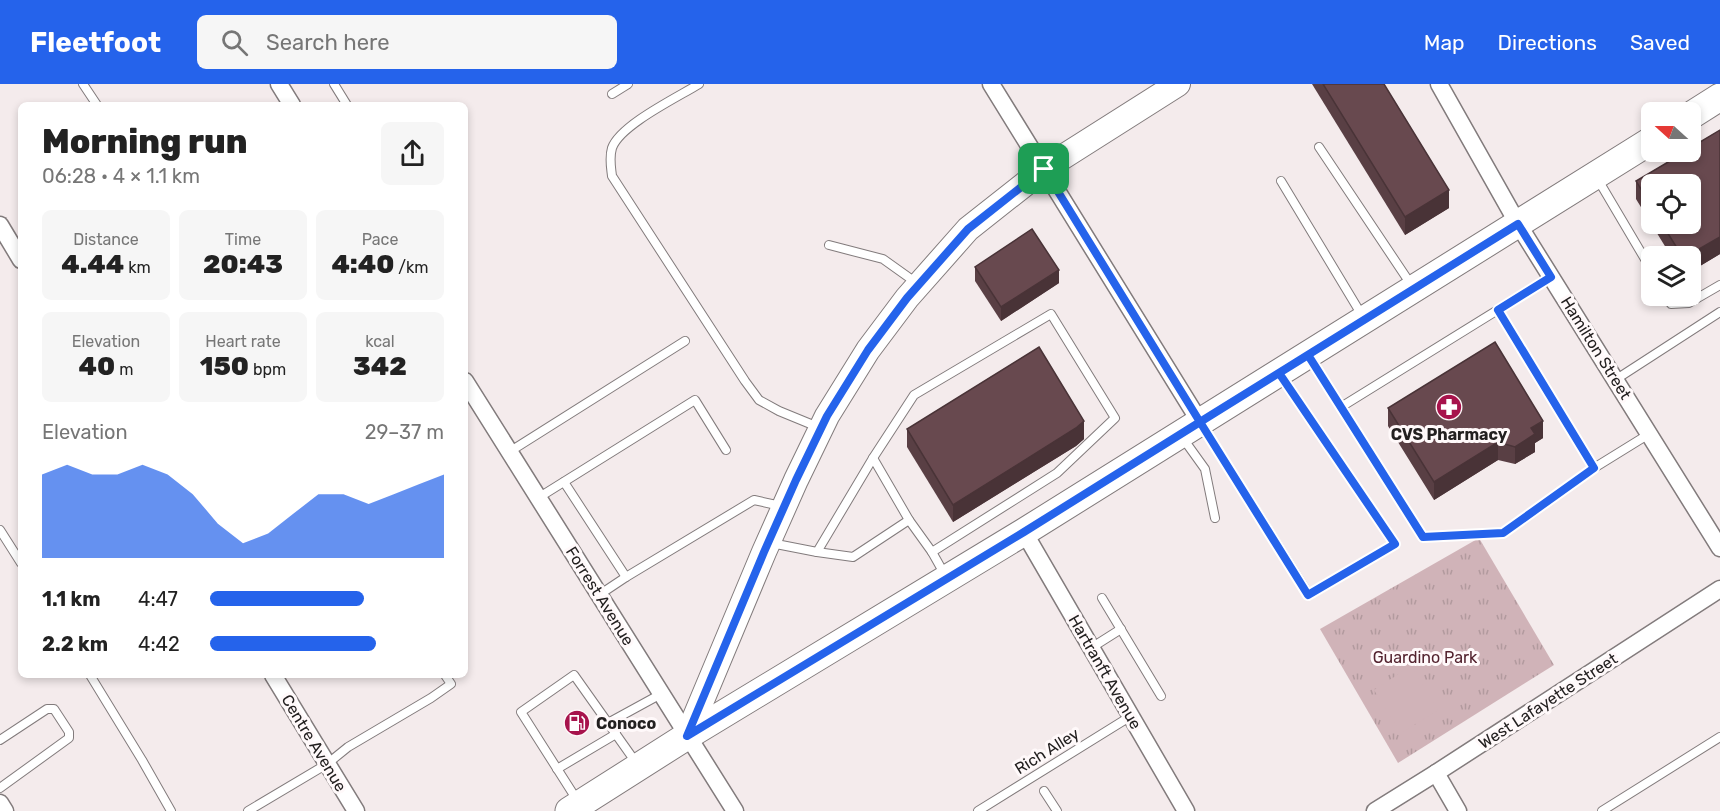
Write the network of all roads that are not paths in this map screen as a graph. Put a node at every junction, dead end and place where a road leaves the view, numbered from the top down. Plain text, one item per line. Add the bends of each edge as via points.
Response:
1 (83, 84) edge
2 (279, 84) edge
3 (334, 84) edge
4 (628, 84) edge
5 (699, 84) edge
6 (991, 84) edge
7 (1178, 84) edge
8 (1439, 84) edge
9 (612, 94) dead end
10 (1720, 97) edge
11 (95, 102) edge
12 (290, 102) edge
13 (345, 102) edge
14 (1701, 109) edge
15 (1319, 147) dead end
16 (1641, 147) edge
17 (1044, 169) junction
18 (1596, 175) junction
19 (1281, 181) dead end
20 (1518, 224) junction
21 (0, 225) edge
22 (829, 245) dead end
23 (1641, 251) edge
24 (18, 255) edge
25 (1551, 277) junction
26 (919, 285) junction
27 (1720, 285) edge
28 (1414, 288) junction
29 (1701, 296) edge
30 (1498, 310) junction
31 (1720, 312) edge
32 (1365, 320) junction
33 (686, 341) dead end
34 (1308, 355) junction
35 (1279, 373) junction
36 (1615, 380) junction
37 (468, 386) edge
38 (1341, 406) junction
39 (1190, 428) junction
40 (821, 429) junction
41 (1649, 434) junction
42 (726, 450) dead end
43 (509, 452) junction
44 (873, 458) junction
45 (1594, 468) junction
46 (564, 482) junction
47 (538, 498) junction
48 (784, 507) junction
49 (1215, 518) dead end
50 (909, 520) junction
51 (0, 530) edge
52 (1024, 532) junction
53 (768, 542) junction
54 (1720, 548) edge
55 (817, 552) junction
56 (933, 552) junction
57 (18, 558) edge
58 (626, 577) junction
59 (947, 578) junction
60 (1720, 589) edge
61 (599, 595) junction
62 (1102, 598) dead end
63 (1121, 629) junction
64 (1091, 648) junction
65 (92, 678) edge
66 (275, 678) edge
67 (448, 678) edge
68 (661, 694) junction
69 (1161, 696) dead end
70 (1131, 716) junction
71 (608, 723) junction
72 (616, 734) junction
73 (687, 736) junction
74 (1720, 736) edge
75 (0, 740) edge
76 (327, 764) junction
77 (639, 767) junction
78 (558, 769) junction
79 (1436, 773) junction
80 (0, 788) edge
81 (1044, 791) dead end
82 (0, 803) edge
83 (574, 807) edge
84 (5, 811) edge
85 (171, 811) edge
86 (248, 811) edge
87 (356, 811) edge
88 (735, 811) edge
89 (978, 811) edge
90 (1057, 811) edge
91 (1186, 811) edge
92 (1374, 811) edge
93 (1458, 811) edge
94 (1602, 811) edge

1 - 11 lane
2 - 12 street
3 - 13 lane
4 - 9 lane
5 - 40 lane via 622,133 613,147 612,176 759,400
6 - 17 street
7 - 17 main road
8 - 20 street, Hamilton Street
10 - 14 main road
15 - 28 lane
16 - 18 main road
17 - 26 main road via 968,229
17 - 39 street
18 - 20 main road
18 - 23 lane
19 - 32 lane
20 - 25 street, Hamilton Street
20 - 28 main road
21 - 24 street
22 - 26 lane via 883,259
25 - 30 lane
25 - 36 street, Hamilton Street
26 - 40 main road via 868,350
27 - 29 lane
28 - 32 main road
30 - 38 lane
30 - 45 lane
31 - 36 lane
32 - 34 main road
33 - 43 lane
34 - 35 main road
34 - 38 lane
35 - 39 main road
35 - 39 lane via 1395,544 1308,595
36 - 41 street, Hamilton Street
37 - 43 street, Forrest Avenue
38 - 45 lane via 1423,537 1503,533
39 - 49 lane via 1205,469
39 - 52 main road
40 - 48 main road
41 - 45 lane
41 - 54 street, Hamilton Street
42 - 46 lane via 695,400
43 - 47 street, Forrest Avenue
44 - 50 lane
44 - 55 lane
44 - 56 lane via 914,395 1051,314 1115,418 1057,473
46 - 47 lane
46 - 58 lane
47 - 61 street, Forrest Avenue
48 - 53 main road
48 - 58 lane via 754,500
50 - 55 lane via 853,557
50 - 56 lane
51 - 57 lane
52 - 59 main road
52 - 64 street, Hartranft Avenue
53 - 55 lane
53 - 73 main road
56 - 59 lane
58 - 61 lane
59 - 73 main road
60 - 79 street, West Lafayette Street
61 - 68 street, Forrest Avenue
62 - 63 lane
63 - 64 lane
63 - 69 lane
64 - 70 street, Hartranft Avenue
65 - 85 lane
66 - 76 street, Centre Avenue
67 - 76 lane via 451,684
68 - 71 lane
68 - 73 street, Forrest Avenue
70 - 89 lane, Rich Alley
70 - 91 street, Hartranft Avenue
71 - 72 lane
71 - 78 lane via 574,675 521,712
72 - 77 lane
72 - 78 lane
73 - 77 main road
73 - 88 street, Forrest Avenue
74 - 94 lane
75 - 80 lane via 47,709 54,709 69,732 69,738
76 - 86 lane
76 - 87 street, Centre Avenue
77 - 83 main road
78 - 83 lane
79 - 92 street, West Lafayette Street
79 - 93 street
81 - 90 lane
82 - 84 street

